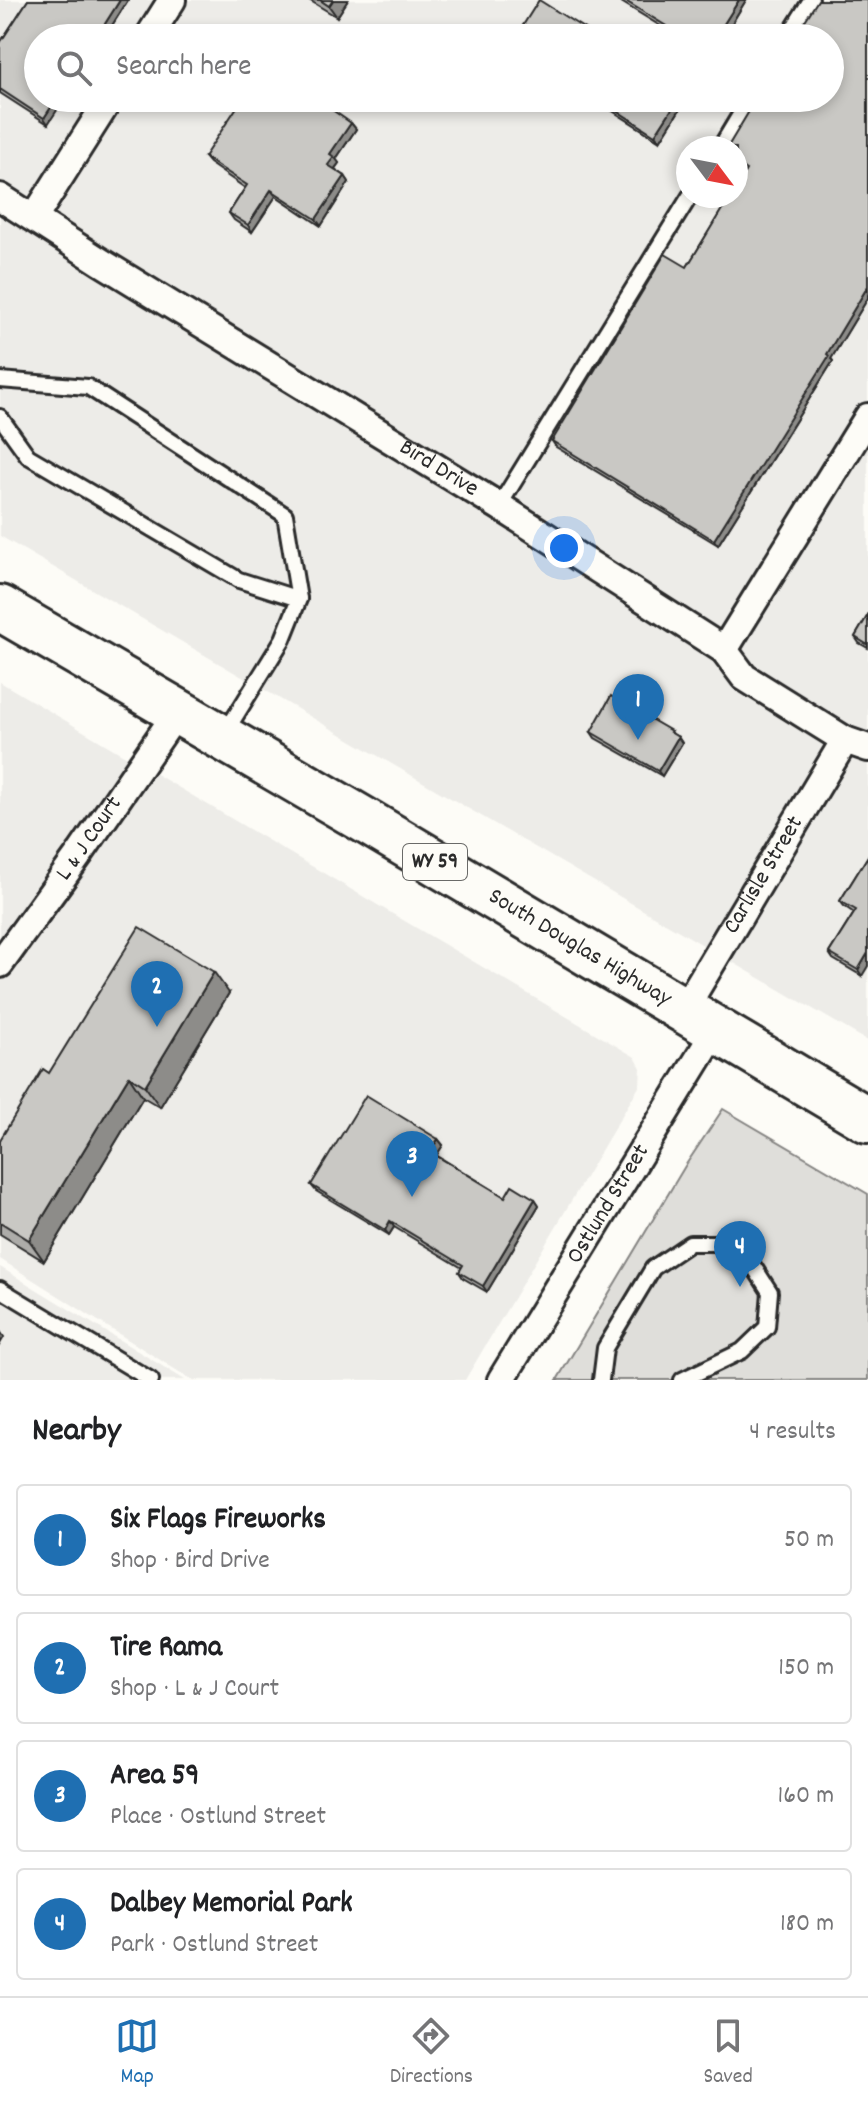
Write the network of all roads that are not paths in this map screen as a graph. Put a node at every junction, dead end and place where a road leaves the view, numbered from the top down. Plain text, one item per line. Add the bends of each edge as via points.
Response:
1 (172, 0) edge
2 (811, 0) edge
3 (157, 24) edge
4 (796, 24) edge
5 (101, 112) edge
6 (742, 112) edge
7 (727, 136) edge
8 (0, 197) edge
9 (683, 208) edge
10 (34, 218) junction
11 (0, 380) edge
12 (0, 417) edge
13 (868, 417) edge
14 (499, 506) junction
15 (299, 599) junction
16 (0, 608) edge
17 (724, 650) junction
18 (178, 711) junction
19 (223, 737) junction
20 (856, 744) edge
21 (0, 964) edge
22 (700, 1021) junction
23 (868, 1120) edge
24 (0, 1289) edge
25 (151, 1380) edge
26 (501, 1380) edge
27 (601, 1380) edge
28 (682, 1380) edge

1 - 3 street
2 - 4 lane
5 - 10 street
6 - 7 lane
8 - 10 street, Bird Drive
9 - 14 lane
10 - 14 street, Bird Drive
11 - 15 lane via 88,387 285,515
12 - 15 lane via 28,456 239,580
13 - 17 street
14 - 17 street, Bird Drive
15 - 19 lane via 283,639
16 - 18 highway, South Douglas Highway / WY 59
17 - 20 street, Bird Drive via 744,677
18 - 19 highway, South Douglas Highway / WY 59
18 - 21 street, L & J Court
19 - 22 highway, South Douglas Highway / WY 59
20 - 22 street, Carlisle Street
22 - 23 highway, South Douglas Highway / WY 59
22 - 26 street, Ostlund Street
24 - 25 lane
27 - 28 lane via 605,1348 653,1268 690,1243 720,1243 750,1261 770,1292 767,1327 742,1351

